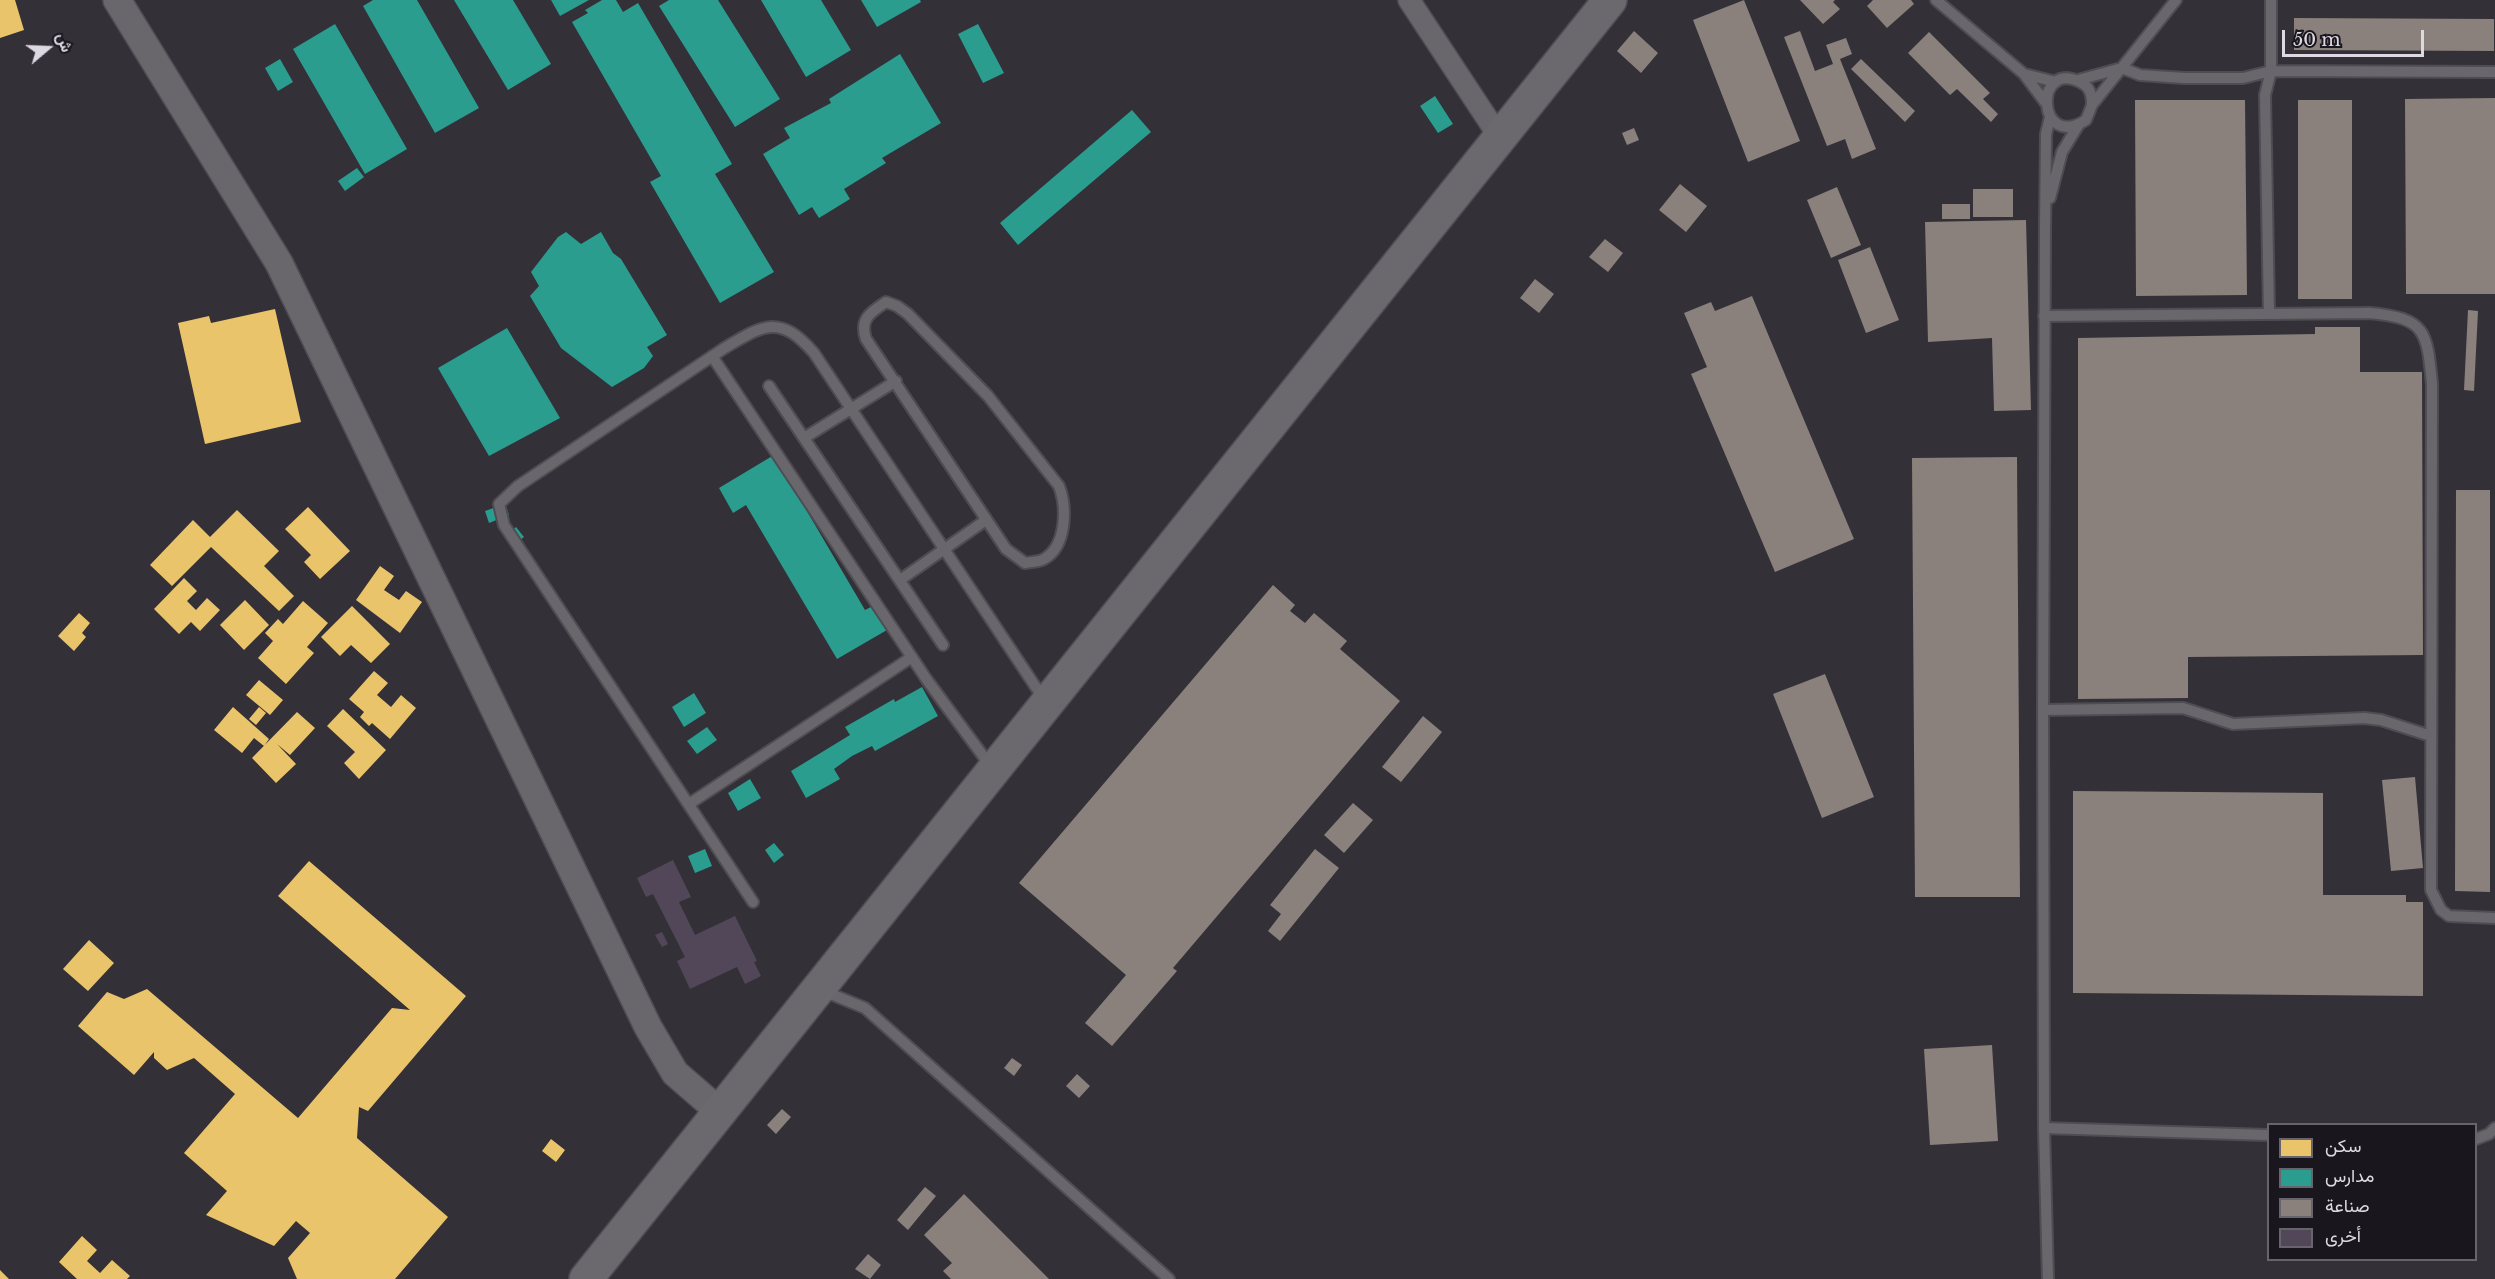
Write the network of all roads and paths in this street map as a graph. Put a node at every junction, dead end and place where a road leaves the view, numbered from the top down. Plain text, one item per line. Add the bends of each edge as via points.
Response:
1 (117, 0) edge
2 (1408, 0) edge
3 (1610, 0) edge
4 (1936, 0) edge
5 (2176, 0) edge
6 (2271, 0) edge
7 (2122, 68) junction
8 (2271, 71) junction
9 (2495, 72) edge
10 (2024, 74) junction
11 (2078, 80) junction
12 (2056, 82) junction
13 (2045, 102) junction
14 (2092, 105) junction
15 (2050, 117) junction
16 (2079, 124) junction
17 (1500, 138) junction
18 (2045, 230) junction
19 (2269, 313) junction
20 (2044, 316) junction
21 (712, 356) junction
22 (896, 381) junction
23 (769, 386) dead end
24 (851, 410) junction
25 (804, 438) junction
26 (986, 520) junction
27 (943, 550) junction
28 (900, 580) junction
29 (943, 645) dead end
30 (912, 657) junction
31 (1047, 703) junction
32 (2043, 710) junction
33 (2431, 736) junction
34 (993, 770) junction
35 (688, 804) junction
36 (753, 902) dead end
37 (2495, 918) edge
38 (818, 989) junction
39 (720, 1112) junction
40 (2044, 1128) junction
41 (2495, 1128) edge
42 (2267, 1135) edge
43 (2477, 1138) edge
44 (586, 1279) edge
45 (1169, 1279) edge
46 (2048, 1279) edge

1 - 39 street via 279,263 648,1027 675,1073
2 - 17 street
3 - 17 main road
4 - 10 lane
5 - 7 lane
6 - 8 lane
7 - 8 lane via 2140,75 2184,78 2243,78
7 - 11 lane
7 - 14 lane
8 - 9 lane
8 - 19 lane via 2265,95
10 - 12 lane
10 - 13 lane
11 - 12 lane
11 - 14 lane via 2089,90
12 - 13 lane
13 - 15 lane
14 - 16 lane
15 - 16 lane via 2063,126
15 - 18 lane via 2046,134
16 - 18 lane via 2057,167
17 - 31 main road
18 - 20 lane
19 - 20 lane
19 - 33 lane via 2399,316 2413,322 2423,333 2432,384
20 - 32 lane
21 - 24 lane via 755,330 780,326 800,337 814,353
21 - 30 lane
21 - 35 lane via 512,490 499,504 504,525
22 - 24 lane
22 - 26 lane
22 - 26 lane via 862,329 871,312 886,302 908,314 988,396 1059,486 1065,500 1063,526 1054,550 1043,560 1020,561 1006,549
23 - 25 lane
24 - 25 lane
24 - 27 lane
25 - 28 lane
26 - 27 lane
27 - 28 lane
27 - 31 lane
28 - 29 lane
30 - 34 lane
30 - 35 lane
31 - 34 main road
32 - 33 lane via 2183,708 2233,724 2364,718
32 - 40 lane
33 - 37 lane via 2431,890 2440,910 2449,916
34 - 38 main road
35 - 36 lane
38 - 39 main road
38 - 45 lane via 865,1008
39 - 44 main road
40 - 42 lane
40 - 46 lane
41 - 43 lane

